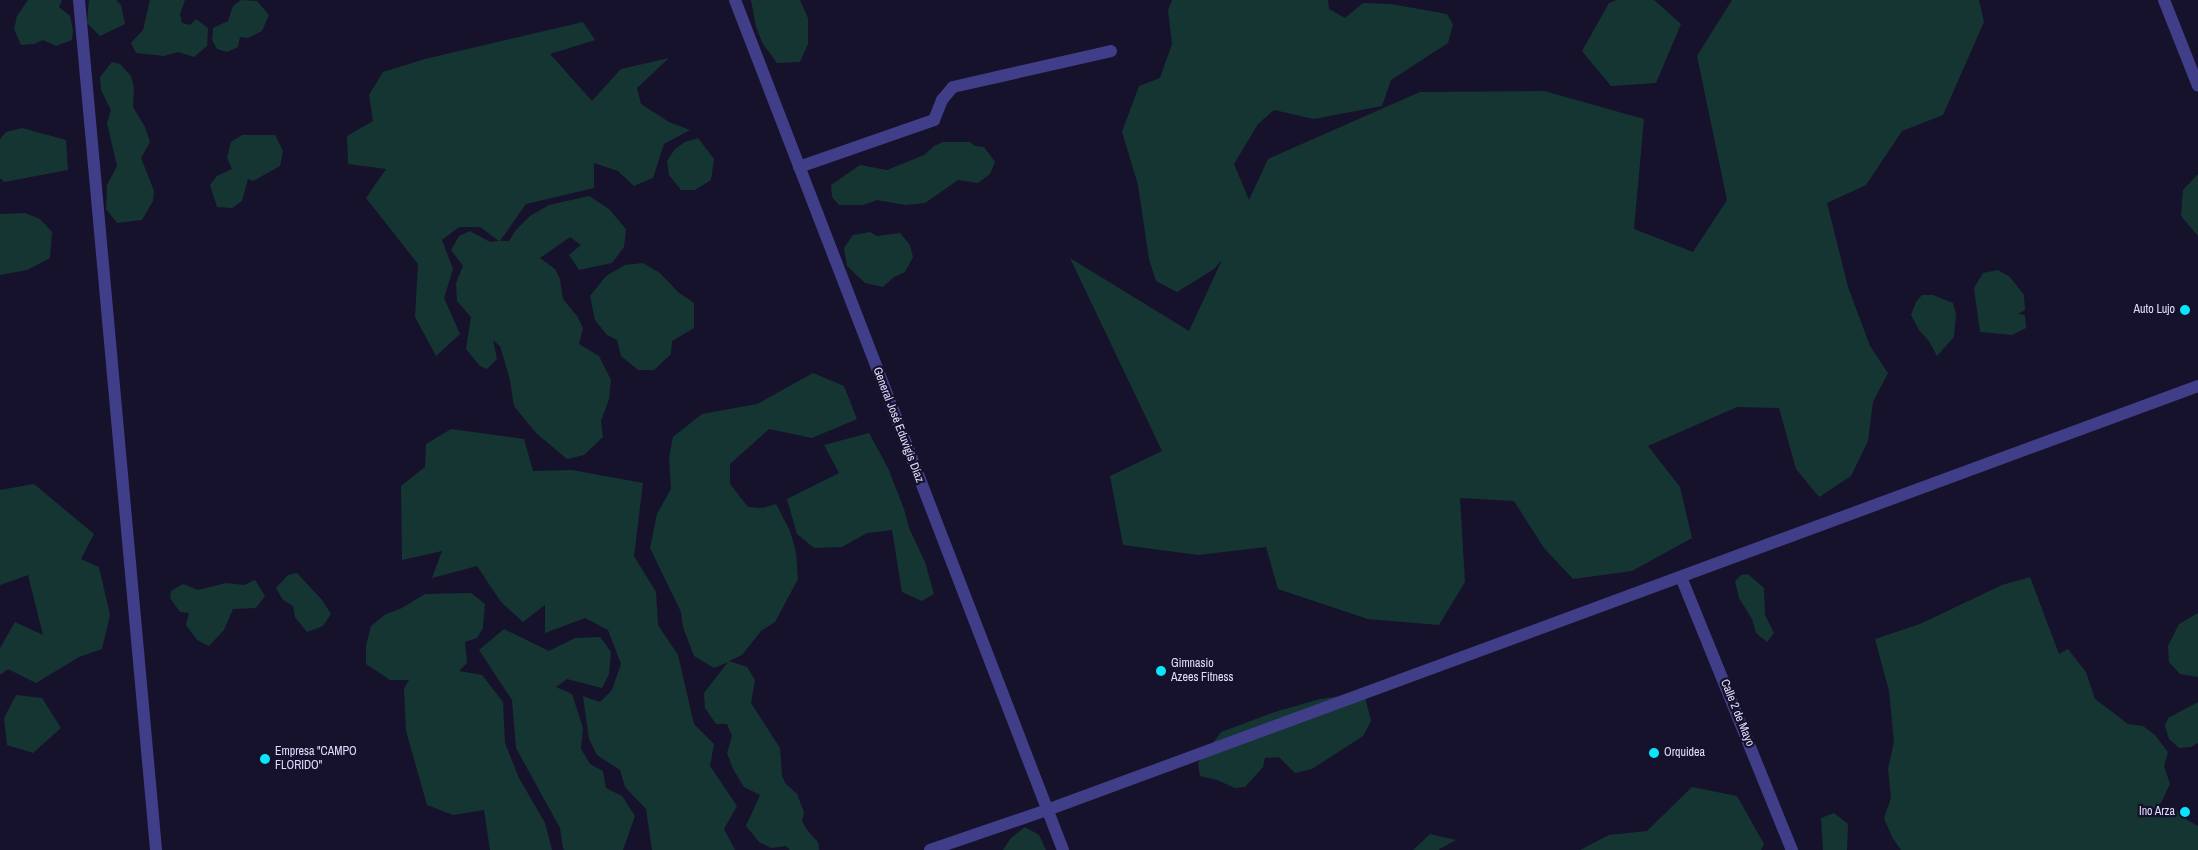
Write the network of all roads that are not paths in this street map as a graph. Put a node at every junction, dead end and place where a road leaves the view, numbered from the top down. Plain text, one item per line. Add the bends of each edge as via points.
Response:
1 (79, 0) edge
2 (735, 0) edge
3 (2164, 0) edge
4 (1112, 51) dead end
5 (2198, 86) edge
6 (799, 168) junction
7 (2198, 386) edge
8 (1681, 577) junction
9 (1047, 810) junction
10 (156, 850) edge
11 (930, 850) edge
12 (1063, 850) edge
13 (1792, 850) edge

1 - 10 street
2 - 6 street, General José Eduvigis Díaz
3 - 5 street
4 - 6 street via 953,87 942,100 934,120
6 - 9 street, General José Eduvigis Díaz
7 - 8 street
8 - 9 street
8 - 13 street, Calle 2 de Mayo
9 - 11 street
9 - 12 street, General José Eduvigis Díaz

